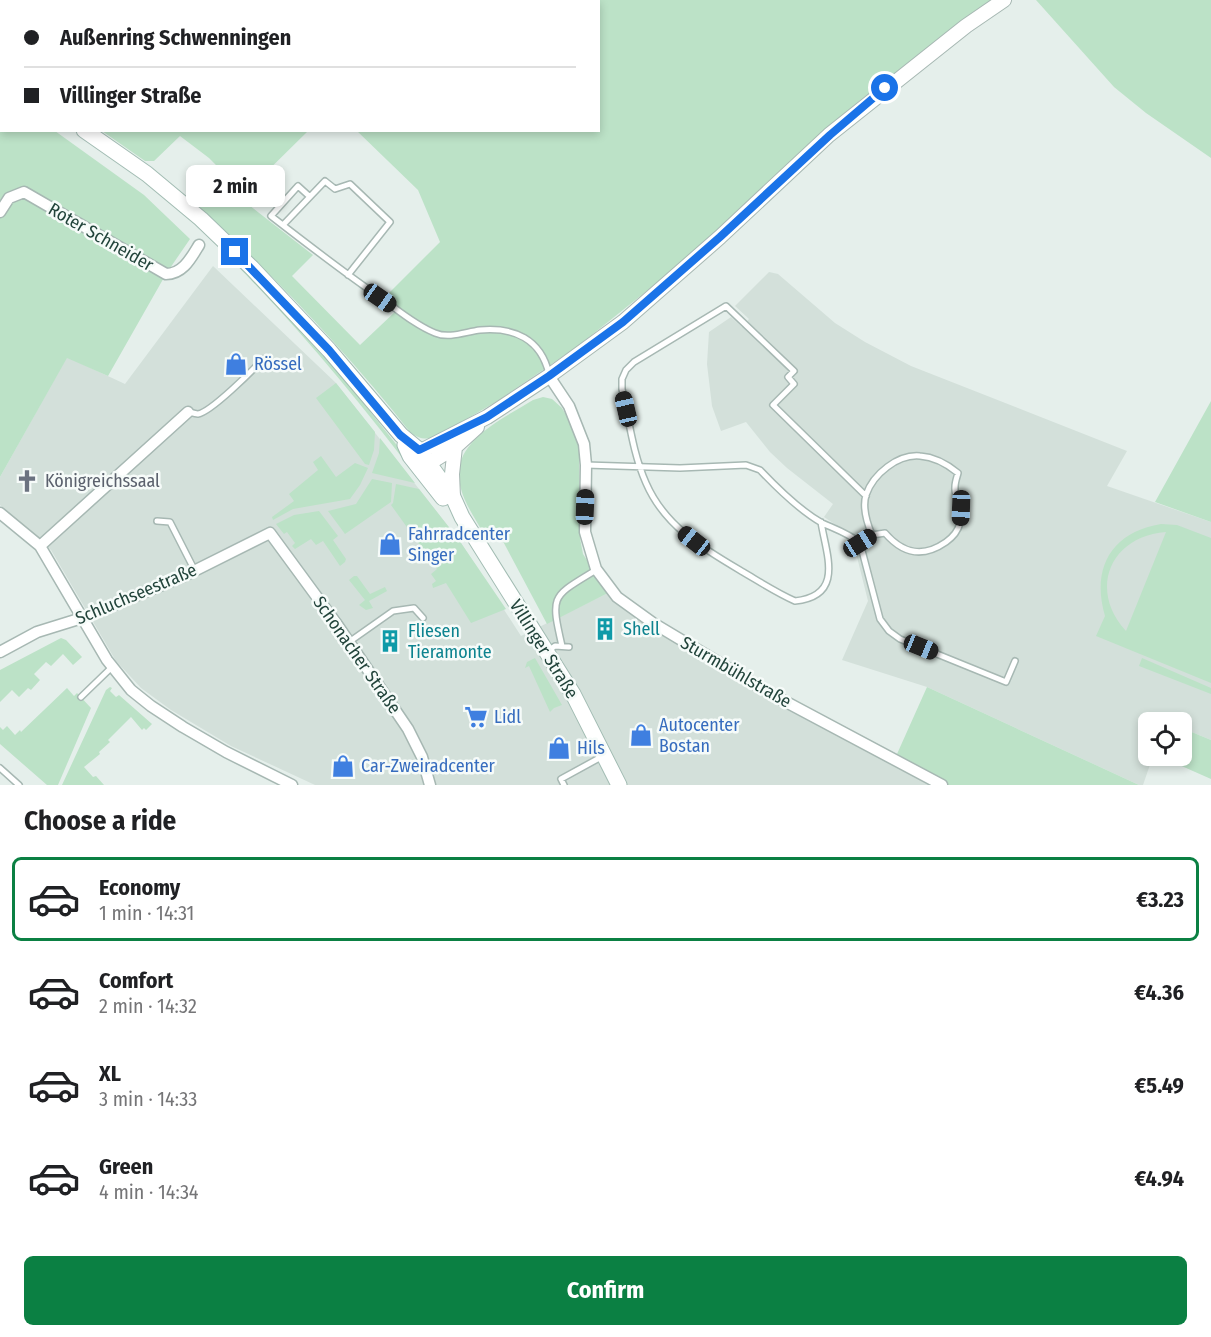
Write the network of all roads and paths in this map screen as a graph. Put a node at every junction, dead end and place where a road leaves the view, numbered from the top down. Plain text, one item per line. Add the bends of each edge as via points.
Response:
1 (1004, 0) edge
2 (87, 132) edge
3 (309, 196) junction
4 (0, 212) edge
5 (283, 225) junction
6 (199, 244) dead end
7 (348, 275) junction
8 (263, 359) dead end
9 (549, 376) junction
10 (188, 412) joint
11 (487, 417) junction
12 (455, 447) junction
13 (414, 453) junction
14 (586, 465) junction
15 (424, 466) junction
16 (640, 467) junction
17 (866, 496) junction
18 (453, 497) junction
19 (0, 513) edge
20 (462, 517) junction
21 (157, 521) dead end
22 (821, 522) junction
23 (270, 533) joint
24 (872, 535) junction
25 (860, 543) junction
26 (40, 546) junction
27 (596, 569) junction
28 (195, 571) junction
29 (82, 618) junction
30 (423, 618) dead end
31 (349, 642) junction
32 (562, 645) junction
33 (569, 647) dead end
34 (547, 651) junction
35 (0, 652) edge
36 (1015, 661) dead end
37 (112, 667) junction
38 (81, 697) dead end
39 (605, 755) junction
40 (0, 768) edge
41 (19, 785) edge
42 (292, 785) edge
43 (430, 785) edge
44 (564, 785) edge
45 (619, 785) edge
46 (942, 785) edge

1 - 9 street via 885,88 668,284
2 - 13 main road, Villinger Straße via 147,174 252,268 329,350
3 - 5 lane
3 - 5 lane via 298,186 271,216
3 - 7 lane via 325,182 335,189 350,184 390,222
4 - 6 street, Roter Schneider via 9,198 24,192 166,274 180,270
5 - 7 lane
7 - 9 lane via 437,334 503,330 532,342 547,364
8 - 10 lane via 205,410 198,414
9 - 11 street
9 - 14 street, Sturmbühlstraße via 578,426
10 - 26 street
11 - 12 street
11 - 13 street
12 - 15 street
12 - 18 street
13 - 15 main road, Villinger Straße
14 - 16 lane
14 - 27 street, Sturmbühlstraße via 585,532
15 - 18 main road, Villinger Straße
15 - 20 main road, Villinger Straße via 451,509
16 - 17 lane via 622,389 626,370 726,306 794,371 788,377 794,384 773,405
16 - 22 lane via 754,466
16 - 22 lane via 655,500 681,531 795,601 813,596 830,573
17 - 24 lane via 866,522
17 - 24 lane via 882,472 906,458 933,458 958,473 955,487 960,522 950,539 922,552 899,547 885,533
18 - 20 main road, Villinger Straße
19 - 26 street
20 - 34 main road, Villinger Straße
21 - 28 lane via 170,522
22 - 25 lane
23 - 28 street, Schluchseestraße
23 - 31 street, Schonacher Straße
24 - 25 lane
25 - 36 lane via 880,619 889,631 1006,682
26 - 29 street
27 - 32 lane via 557,598 554,606
27 - 46 street, Sturmbühlstraße via 617,597 652,623 773,695
28 - 29 street, Schluchseestraße
29 - 35 street, Schluchseestraße via 38,632
29 - 37 street
30 - 31 lane via 414,608 393,611
31 - 43 street, Schonacher Straße via 408,729
32 - 33 lane
32 - 34 lane
34 - 39 main road, Villinger Straße
37 - 38 lane
37 - 42 street via 151,706 225,752
39 - 44 lane via 561,779
39 - 45 main road, Villinger Straße
40 - 41 lane

